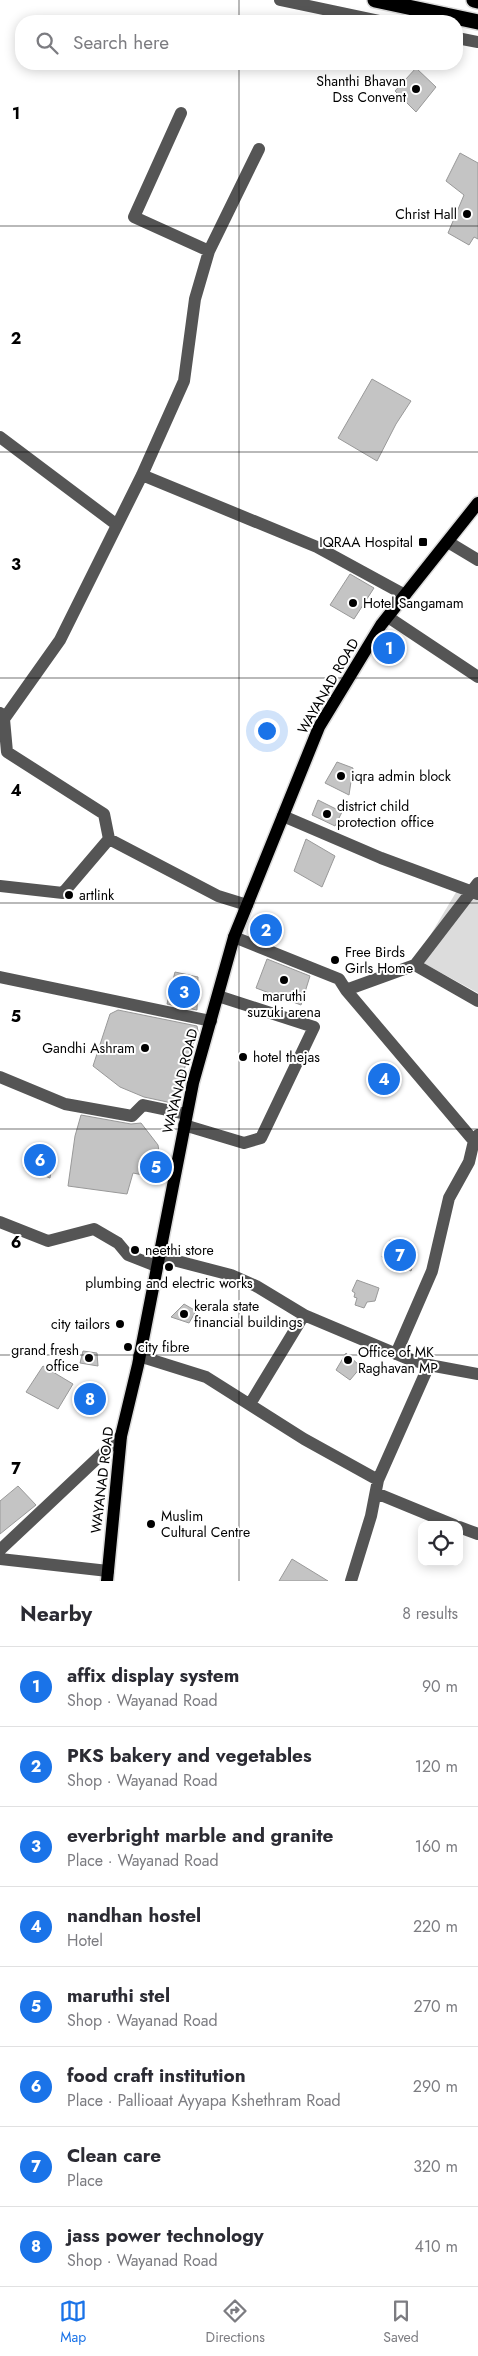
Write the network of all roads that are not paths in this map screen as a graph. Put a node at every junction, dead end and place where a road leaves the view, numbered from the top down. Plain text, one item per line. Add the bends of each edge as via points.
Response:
1 (280, 0) edge
2 (375, 0) edge
3 (351, 15) edge
4 (445, 15) edge
5 (463, 19) edge
6 (478, 22) edge
7 (463, 39) edge
8 (478, 42) edge
9 (181, 114) dead end
10 (259, 149) dead end
11 (208, 251) junction
12 (0, 437) edge
13 (142, 475) junction
14 (478, 503) edge
15 (117, 526) junction
16 (448, 542) junction
17 (478, 560) edge
18 (405, 595) junction
19 (388, 617) junction
20 (478, 677) edge
21 (2, 716) edge
22 (283, 816) junction
23 (109, 839) junction
24 (0, 886) edge
25 (476, 890) edge
26 (247, 905) junction
27 (234, 938) junction
28 (415, 965) junction
29 (0, 976) edge
30 (346, 990) junction
31 (218, 996) junction
32 (478, 1001) edge
33 (211, 1022) junction
34 (0, 1077) edge
35 (185, 1120) junction
36 (476, 1138) edge
37 (0, 1222) edge
38 (157, 1261) junction
39 (304, 1315) junction
40 (396, 1354) junction
41 (140, 1356) junction
42 (429, 1365) junction
43 (478, 1374) edge
44 (250, 1404) junction
45 (121, 1436) junction
46 (377, 1486) junction
47 (446, 1521) edge
48 (463, 1528) edge
49 (478, 1534) edge
50 (0, 1550) edge
51 (0, 1559) edge
52 (108, 1576) edge
53 (351, 1581) edge

1 - 3 street
2 - 4 highway
5 - 6 highway
7 - 8 street
9 - 11 street via 134,217
10 - 11 street
11 - 13 street via 195,298 184,381
12 - 15 street
13 - 15 street
13 - 18 street via 317,547
14 - 16 main road, WAYANAD ROAD
15 - 21 street via 60,640
16 - 17 street
16 - 18 main road, WAYANAD ROAD
18 - 19 main road, WAYANAD ROAD
19 - 20 street
19 - 22 main road, WAYANAD ROAD via 319,727
21 - 23 street via 7,752 104,814
22 - 25 street via 381,858
22 - 26 main road, WAYANAD ROAD
23 - 24 street via 63,893
23 - 26 street via 218,896
25 - 28 street
26 - 27 main road, WAYANAD ROAD
27 - 30 street via 339,979
27 - 31 main road, WAYANAD ROAD
28 - 30 street
28 - 32 street
29 - 33 street
30 - 36 street
31 - 33 main road, WAYANAD ROAD
31 - 35 street via 314,1027 261,1138 244,1143
33 - 35 main road, WAYANAD ROAD
34 - 35 street via 65,1104 132,1116 143,1106
35 - 38 main road, WAYANAD ROAD
36 - 40 street via 469,1162 449,1198 432,1272
37 - 38 street via 48,1241 94,1229 118,1243 128,1255
38 - 39 street via 232,1275
38 - 41 main road, WAYANAD ROAD
39 - 40 street
39 - 44 street
40 - 42 street
41 - 44 street via 206,1377
41 - 45 main road, WAYANAD ROAD
42 - 43 street
42 - 46 street
44 - 46 street
45 - 50 street
45 - 52 main road, WAYANAD ROAD
46 - 47 street
46 - 53 street
48 - 49 street
51 - 52 street

